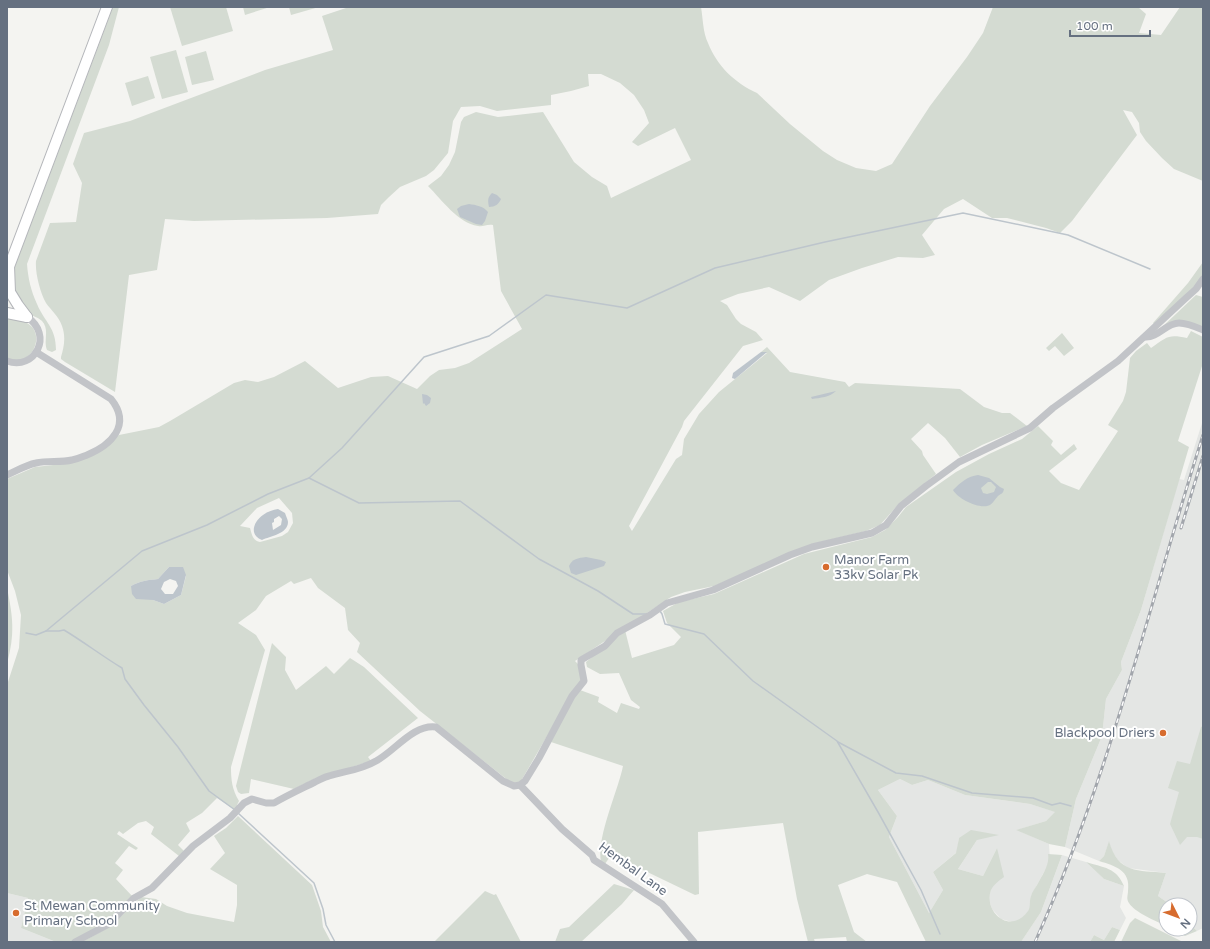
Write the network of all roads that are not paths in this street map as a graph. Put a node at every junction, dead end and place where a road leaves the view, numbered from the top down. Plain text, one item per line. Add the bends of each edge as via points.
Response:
1 (108, 7) edge
2 (8, 269) edge
3 (1203, 279) edge
4 (7, 313) edge
5 (28, 316) junction
6 (1203, 330) edge
7 (1145, 337) junction
8 (36, 352) junction
9 (7, 361) edge
10 (7, 474) edge
11 (520, 785) junction
12 (75, 942) edge
13 (694, 942) edge

1 - 2 highway
2 - 5 highway via 10,292
3 - 7 street via 1196,289
4 - 5 highway
5 - 8 street via 37,324 40,332
6 - 7 street via 1179,323 1168,326 1151,337
7 - 11 street via 1118,361 1030,428 959,462 901,506 886,525 872,533 812,547 713,590 667,603 617,633 605,646 581,660 584,681 572,696 539,758
8 - 9 street via 23,362
8 - 10 street via 110,399 117,409 119,426 107,444 77,459 35,463
11 - 12 street via 514,786 503,781 436,727 419,730 368,766 327,776 274,803 252,799 244,803 193,846 152,888 134,898 109,924
11 - 13 street, Hembal Lane via 566,833 592,855 594,860 662,904

